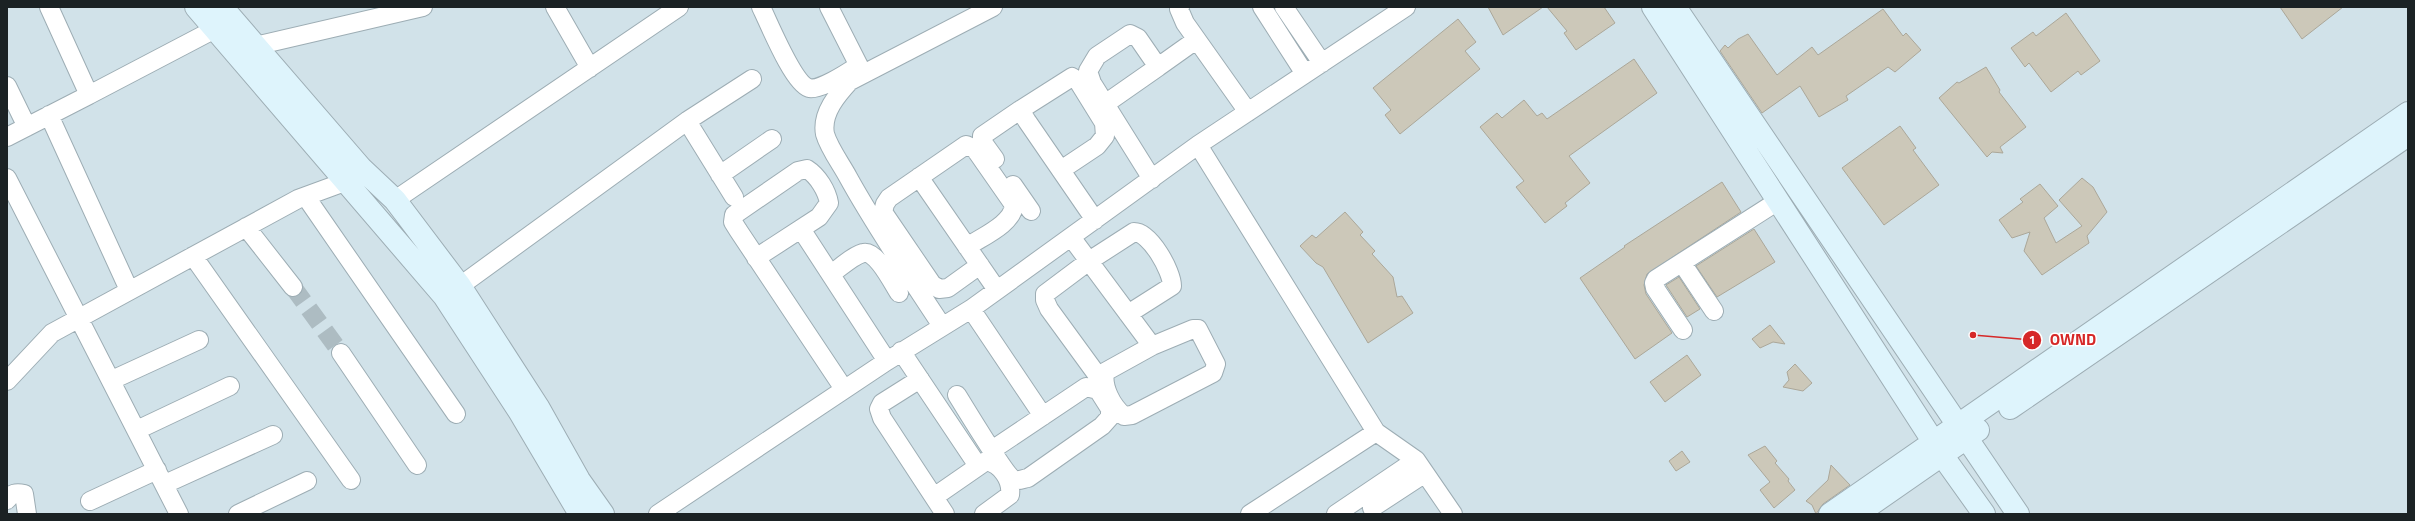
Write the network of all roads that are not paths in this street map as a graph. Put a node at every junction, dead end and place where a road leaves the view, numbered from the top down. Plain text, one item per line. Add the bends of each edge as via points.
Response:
1 (49, 7) edge
2 (196, 7) edge
3 (222, 7) edge
4 (423, 7) edge
5 (555, 7) edge
6 (679, 7) edge
7 (761, 7) edge
8 (829, 7) edge
9 (968, 7) edge
10 (993, 7) edge
11 (1180, 7) edge
12 (1262, 7) edge
13 (1284, 7) edge
14 (1652, 7) edge
15 (1675, 7) edge
16 (1400, 9) edge
17 (215, 29) junction
18 (1196, 40) junction
19 (255, 46) junction
20 (1322, 63) junction
21 (859, 66) junction
22 (1158, 67) junction
23 (590, 68) junction
24 (1305, 74) junction
25 (752, 79) dead end
26 (7, 86) edge
27 (89, 95) junction
28 (1105, 104) junction
29 (1020, 110) junction
30 (1248, 112) junction
31 (2408, 113) edge
32 (49, 115) junction
33 (687, 121) junction
34 (27, 127) junction
35 (2408, 135) edge
36 (7, 137) edge
37 (772, 139) dead end
38 (1198, 145) junction
39 (1061, 170) junction
40 (366, 173) junction
41 (720, 174) junction
42 (919, 177) junction
43 (7, 178) edge
44 (1152, 178) junction
45 (344, 182) junction
46 (306, 196) junction
47 (734, 197) dead end
48 (395, 200) junction
49 (1778, 201) junction
50 (1030, 211) dead end
51 (1095, 220) junction
52 (246, 227) junction
53 (801, 229) junction
54 (1071, 237) junction
55 (967, 247) junction
56 (193, 256) junction
57 (756, 258) junction
58 (1089, 262) junction
59 (1682, 263) junction
60 (980, 265) junction
61 (831, 274) junction
62 (460, 286) junction
63 (293, 287) tunnel mouth
64 (129, 290) junction
65 (997, 290) junction
66 (899, 293) dead end
67 (971, 309) junction
68 (1714, 311) dead end
69 (1128, 314) junction
70 (78, 318) junction
71 (942, 326) junction
72 (1683, 330) dead end
73 (198, 340) dead end
74 (1152, 346) junction
75 (341, 353) tunnel mouth
76 (894, 356) junction
77 (920, 379) junction
78 (112, 380) junction
79 (7, 381) edge
80 (1103, 383) junction
81 (230, 386) dead end
82 (844, 389) junction
83 (957, 395) dead end
84 (456, 414) dead end
85 (1043, 416) junction
86 (137, 430) junction
87 (1376, 432) junction
88 (1961, 432) junction
89 (273, 435) dead end
90 (1938, 449) junction
91 (992, 450) junction
92 (417, 466) dead end
93 (978, 466) junction
94 (1420, 467) junction
95 (161, 477) junction
96 (351, 480) dead end
97 (307, 481) dead end
98 (934, 497) junction
99 (7, 500) edge
100 (90, 501) dead end
101 (1372, 508) dead end
102 (27, 514) edge
103 (179, 514) edge
104 (238, 514) edge
105 (580, 514) edge
106 (603, 514) edge
107 (658, 514) edge
108 (945, 514) edge
109 (984, 514) edge
110 (1250, 514) edge
111 (1336, 514) edge
112 (1453, 514) edge
113 (1830, 514) edge
114 (1857, 514) edge
115 (1984, 514) edge
116 (2018, 514) edge

1 - 27 street
2 - 17 street
3 - 19 street
4 - 19 street
5 - 23 street
6 - 23 street
7 - 21 street via 802,84 818,88
8 - 21 street
9 - 21 street
10 - 71 street via 850,81 828,109 825,133 839,161 863,204
11 - 18 street via 1185,24
12 - 24 street
13 - 20 street
14 - 49 street
15 - 88 street
16 - 20 street
17 - 27 street
17 - 45 street
18 - 22 street
18 - 30 street
19 - 40 street
20 - 24 street
22 - 28 street
22 - 28 street via 1138,38 1130,34 1097,56 1088,71
23 - 48 street
24 - 30 street
25 - 33 street
26 - 34 street
27 - 32 street
28 - 44 street
29 - 39 street
29 - 39 street via 1063,81 1072,77 1078,81 1104,123 1106,136 1097,146
29 - 50 street via 982,136 982,141
30 - 38 street
31 - 88 street
32 - 34 street
32 - 64 street
33 - 41 street
33 - 62 street
34 - 36 street
35 - 88 street
37 - 41 street
38 - 44 street
38 - 87 street
39 - 51 street
40 - 45 street
40 - 48 street
41 - 47 street
42 - 55 street
42 - 55 street via 966,145 975,149 1014,206 1014,212 1007,220
42 - 60 street via 889,198 883,212 887,220 932,284 939,289 948,288
43 - 70 street
44 - 51 street
45 - 46 street
45 - 105 street via 444,296 519,411
46 - 52 street
46 - 84 street
48 - 62 street
49 - 59 street
49 - 90 street
51 - 54 street
52 - 56 street
52 - 63 street
53 - 57 street
53 - 57 street via 819,216 829,203 828,196 808,169 798,171 734,215 733,222
53 - 61 street
54 - 58 street
54 - 65 street
55 - 60 street
56 - 64 street
56 - 96 street
57 - 82 street
58 - 69 street
58 - 69 street via 1134,232 1140,232 1147,237 1167,266 1172,286
58 - 80 street via 1045,294 1044,300
59 - 68 street
59 - 72 street via 1654,283
60 - 65 street
61 - 66 street via 862,253 869,253 875,257
61 - 76 street
62 - 106 street via 538,407 579,480
64 - 70 street
65 - 67 street
67 - 71 street
67 - 85 street
69 - 74 street
70 - 78 street
70 - 79 street via 52,333
71 - 76 street
73 - 78 street
74 - 80 street via 1105,372
74 - 80 street via 1198,329 1216,364 1213,373 1132,415 1124,416 1118,411
75 - 92 street
76 - 77 street
76 - 82 street
77 - 93 street
77 - 98 street via 882,403 879,409 882,418
78 - 86 street
81 - 86 street
82 - 107 street
83 - 91 street
85 - 91 street
85 - 91 street via 1086,387 1098,390 1110,409 1110,417 1102,426 1018,481 1011,478
86 - 95 street
87 - 94 street
87 - 110 street
88 - 90 street
88 - 116 street
89 - 95 street
90 - 113 street
90 - 114 street
90 - 115 street
93 - 98 street
93 - 109 street via 986,461 995,463 1011,486 1010,495
94 - 101 street
94 - 111 street
94 - 112 street
95 - 100 street
95 - 103 street
97 - 104 street
98 - 108 street
99 - 102 street via 12,494 24,494

